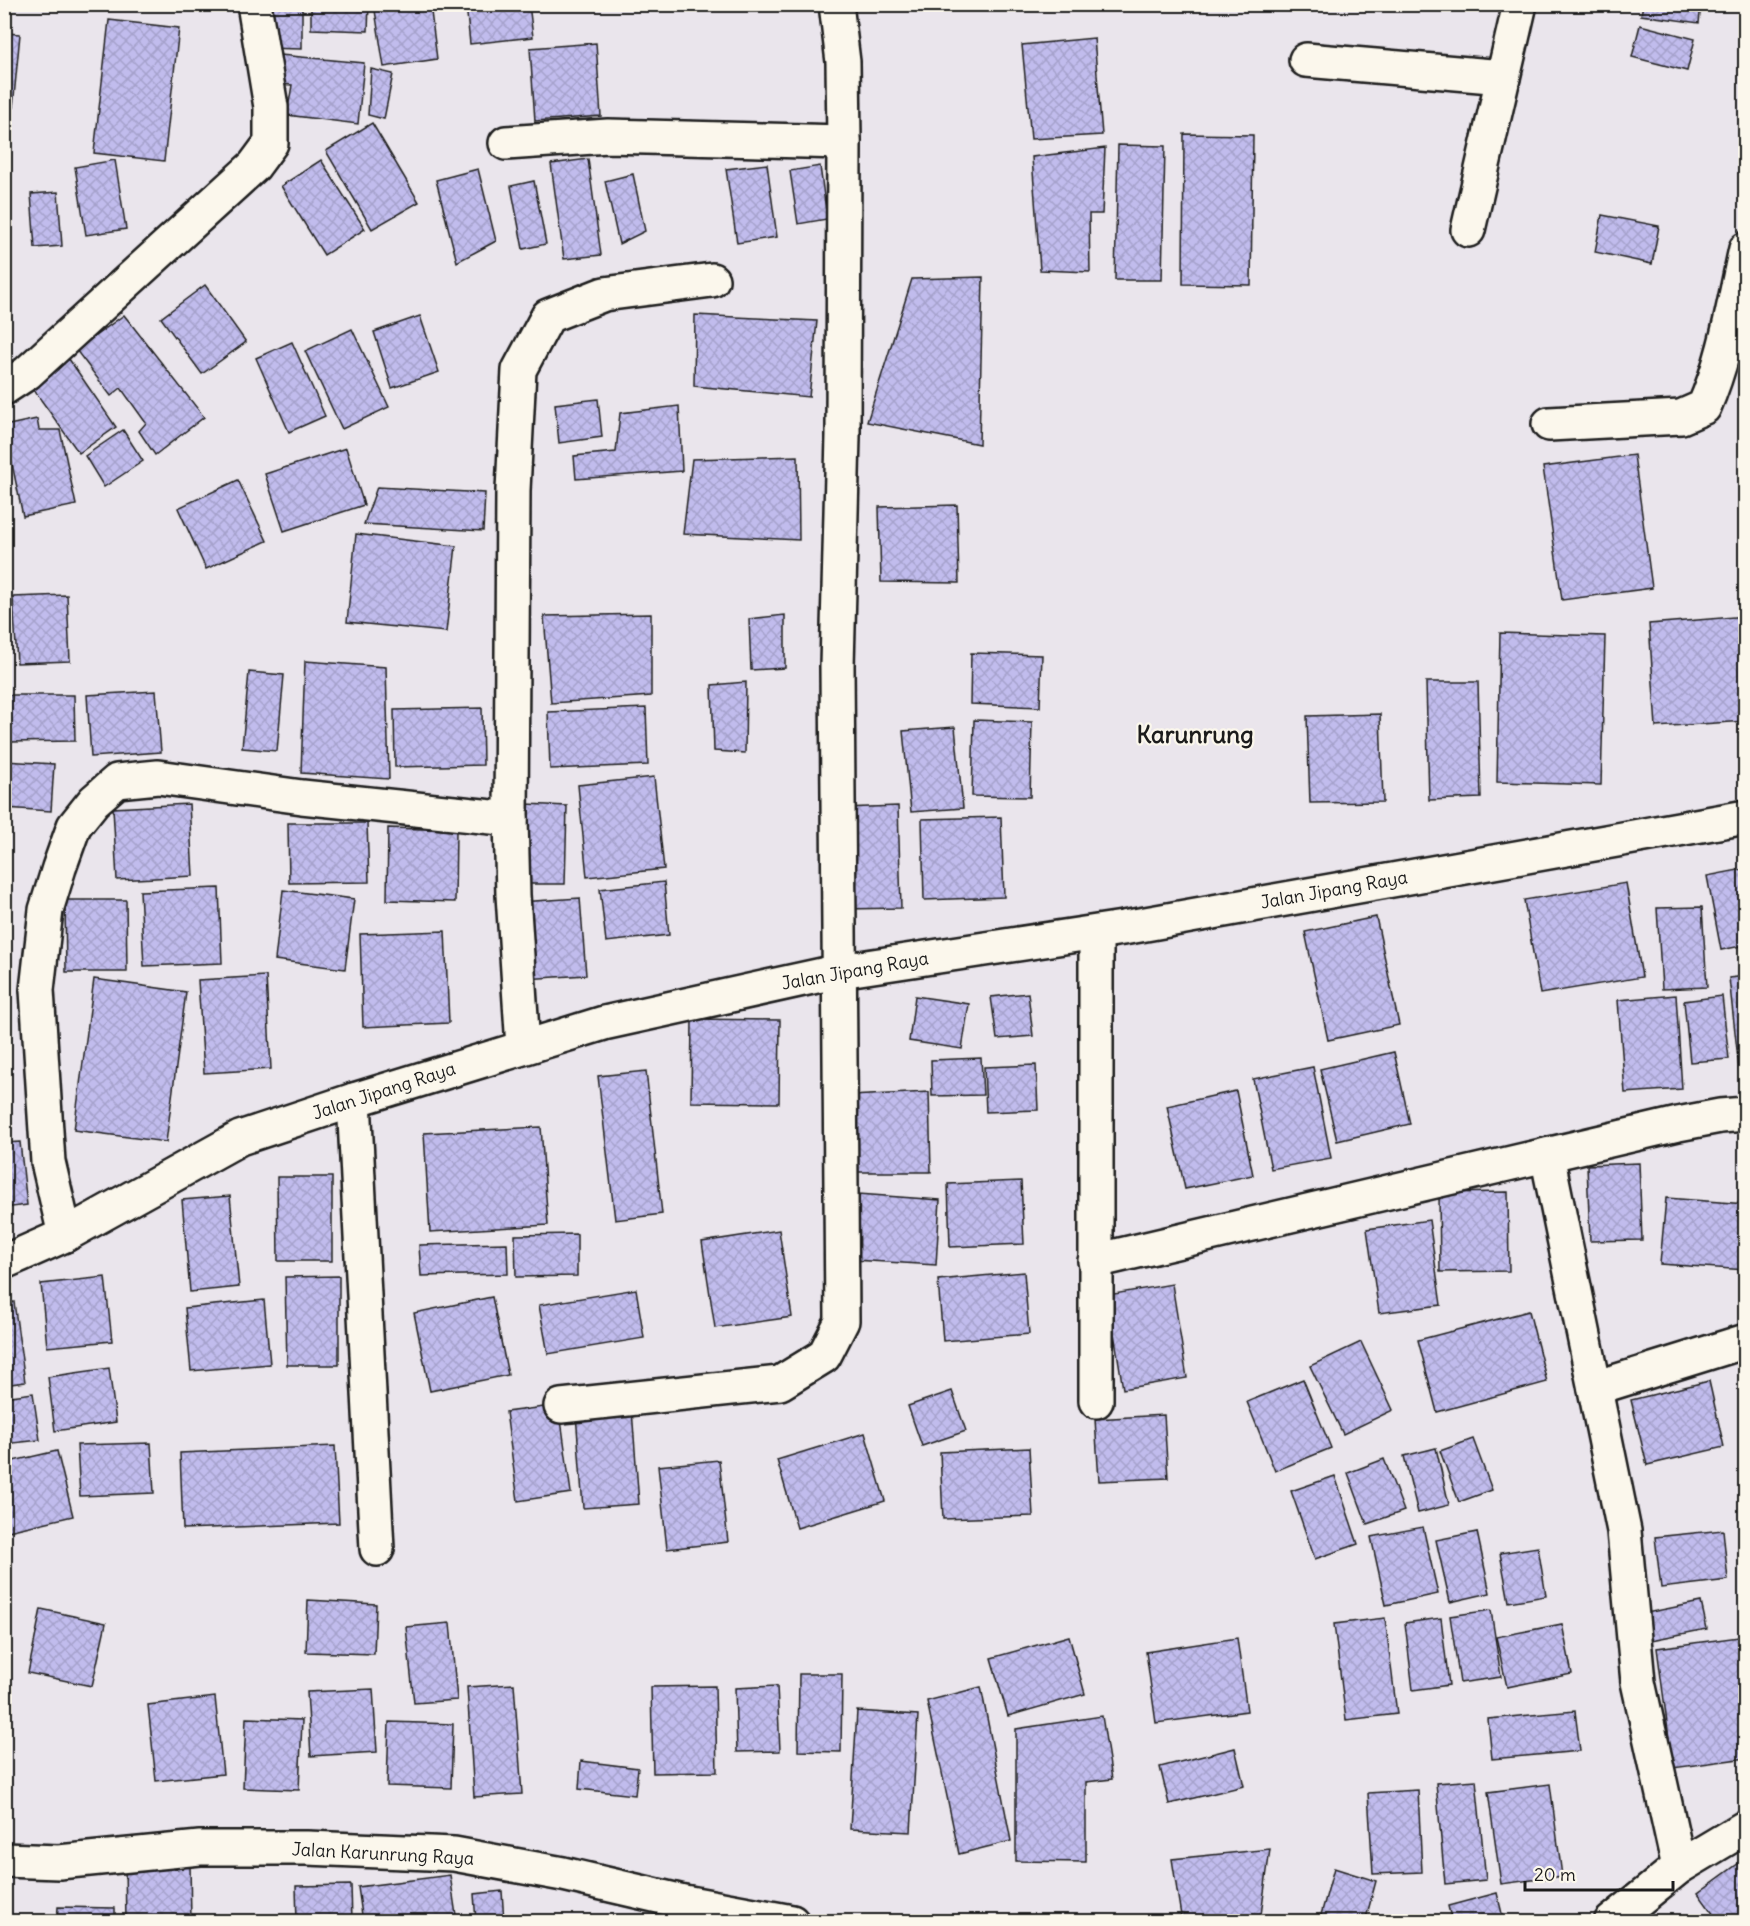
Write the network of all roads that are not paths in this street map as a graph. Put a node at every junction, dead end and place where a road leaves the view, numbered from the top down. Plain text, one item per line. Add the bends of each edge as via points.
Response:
1 (254, 4) edge
2 (836, 4) edge
3 (1520, 4) edge
4 (1306, 60) dead end
5 (1503, 77) junction
6 (506, 142) dead end
7 (844, 142) junction
8 (1468, 230) dead end
9 (1746, 249) edge
10 (712, 280) dead end
11 (4, 388) edge
12 (1549, 424) dead end
13 (1746, 817) edge
14 (512, 819) junction
15 (1096, 933) junction
16 (840, 971) junction
17 (523, 1047) junction
18 (354, 1100) junction
19 (1746, 1114) edge
20 (1547, 1155) junction
21 (65, 1235) junction
22 (1095, 1261) junction
23 (4, 1262) edge
24 (1746, 1341) edge
25 (1595, 1388) junction
26 (1096, 1401) dead end
27 (561, 1406) dead end
28 (377, 1549) dead end
29 (1746, 1827) edge
30 (4, 1860) edge
31 (1678, 1867) junction
32 (792, 1922) edge
33 (1611, 1922) edge

1 - 11 street via 271,107 271,143 254,166 27,373
2 - 7 street via 843,62
3 - 5 street
4 - 5 street
5 - 8 street
6 - 7 street via 608,136
7 - 16 street via 837,666
9 - 12 street via 1716,381 1704,407 1681,417
10 - 14 street via 604,294 548,316 519,369 513,490
13 - 15 street, Jalan Jipang Raya
14 - 17 street
14 - 21 street via 158,777 117,781 94,801 74,826 46,910 37,990 48,1162
15 - 16 street, Jalan Jipang Raya
15 - 22 street
16 - 17 street, Jalan Jipang Raya via 604,1023
16 - 27 street via 843,1321 824,1356 780,1383
17 - 18 street, Jalan Jipang Raya
18 - 21 street, Jalan Jipang Raya via 240,1138
18 - 28 street
19 - 20 street via 1688,1122
20 - 22 street
20 - 25 street
21 - 23 street, Jalan Jipang Raya
22 - 26 street
24 - 25 street
25 - 31 street via 1624,1531 1638,1682
29 - 31 street
30 - 32 street, Jalan Karunrung Raya via 59,1862 200,1848 454,1854
31 - 33 street

